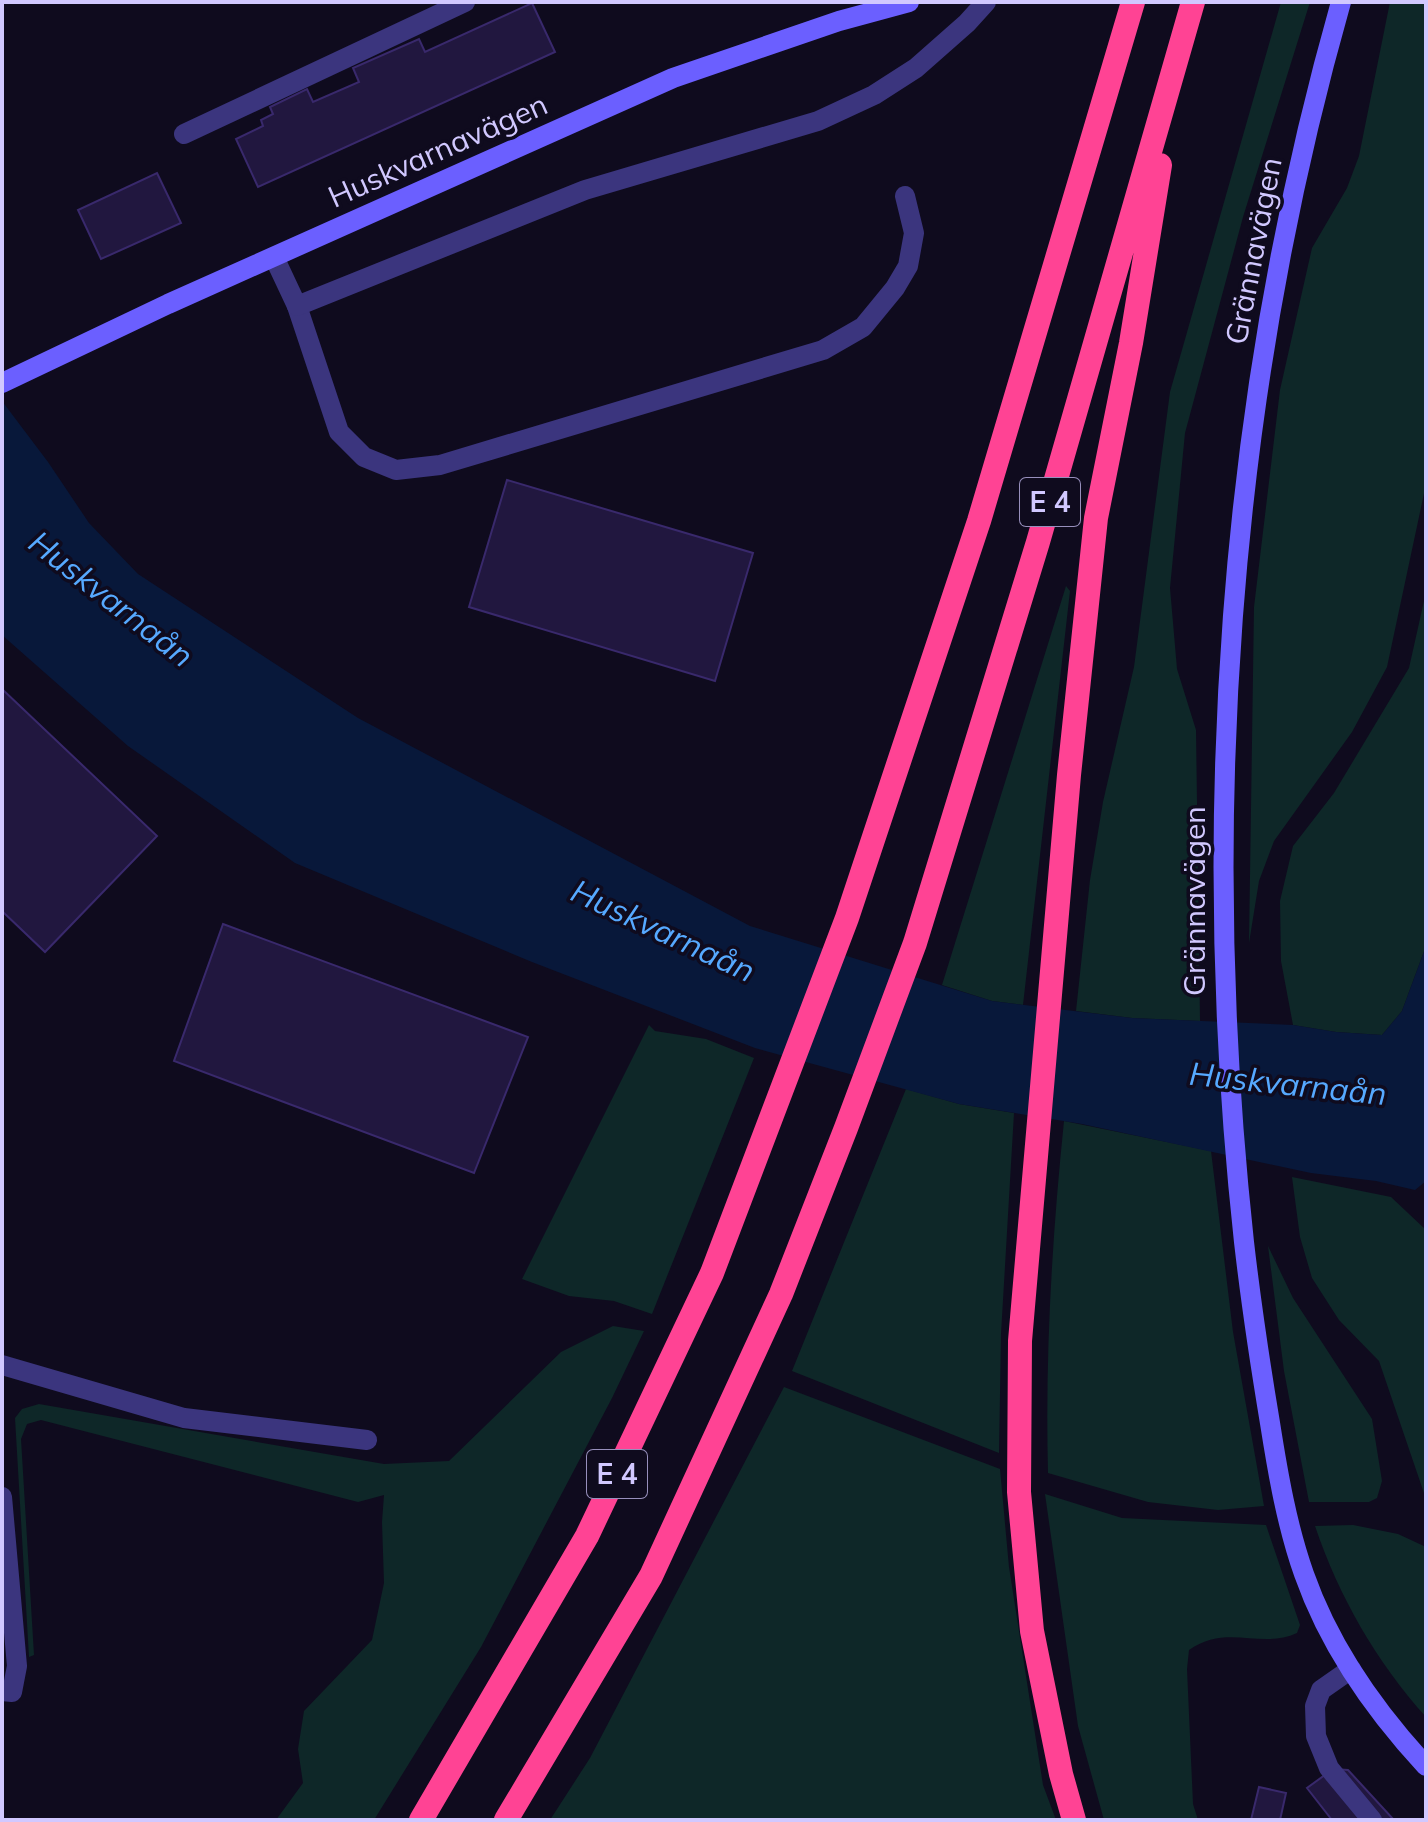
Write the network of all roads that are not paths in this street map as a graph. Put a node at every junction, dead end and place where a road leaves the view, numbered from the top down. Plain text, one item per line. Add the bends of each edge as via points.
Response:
1 (465, 2) edge
2 (909, 2) edge
3 (986, 2) edge
4 (1133, 2) edge
5 (1193, 2) edge
6 (1341, 2) edge
7 (1177, 60) junction
8 (184, 134) dead end
9 (905, 196) dead end
10 (274, 257) junction
11 (297, 306) junction
12 (8, 380) edge
13 (2, 1365) edge
14 (367, 1440) dead end
15 (2, 1497) edge
16 (1351, 1669) junction
17 (2, 1691) edge
18 (1426, 1766) edge
19 (421, 1820) edge
20 (506, 1820) edge
21 (1074, 1820) edge
22 (1372, 1820) edge

1 - 8 street
2 - 10 main road, Huskvarnavägen via 673,78
3 - 11 street via 916,68 818,121 585,190
4 - 19 highway, E 4 via 979,521 847,918 712,1273 587,1536
5 - 7 highway, E 4
6 - 16 main road, Grännavägen via 1298,173 1276,289 1239,541 1224,765 1225,993 1240,1202 1278,1472 1305,1577
7 - 20 highway, E 4 via 915,943 846,1128 781,1294 651,1576
7 - 21 highway via 1096,518 1020,1341 1019,1492 1032,1631
9 - 11 street via 914,233 908,266 863,327 823,350 440,465 396,470 364,457 339,432
10 - 11 street
10 - 12 main road, Huskvarnavägen
13 - 14 street via 184,1418
15 - 17 street via 17,1666 12,1692
16 - 18 main road, Grännavägen
16 - 22 street via 1321,1690 1315,1706 1316,1736 1329,1768

